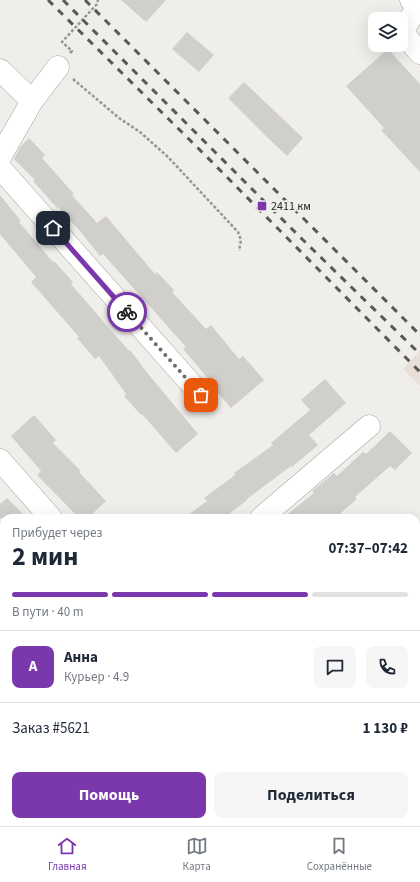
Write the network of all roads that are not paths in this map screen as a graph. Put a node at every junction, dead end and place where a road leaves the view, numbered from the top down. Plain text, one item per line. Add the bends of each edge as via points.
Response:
1 (416, 4) edge
2 (420, 53) edge
3 (58, 67) road end
4 (0, 70) edge
5 (32, 101) junction
6 (0, 157) edge
7 (0, 168) edge
8 (201, 395) dead end
9 (369, 426) dead end
10 (0, 460) edge
11 (47, 514) edge
12 (266, 514) edge

1 - 2 street via 402,32
3 - 5 street
4 - 5 street
5 - 6 street
7 - 8 street
9 - 12 street
10 - 11 street

